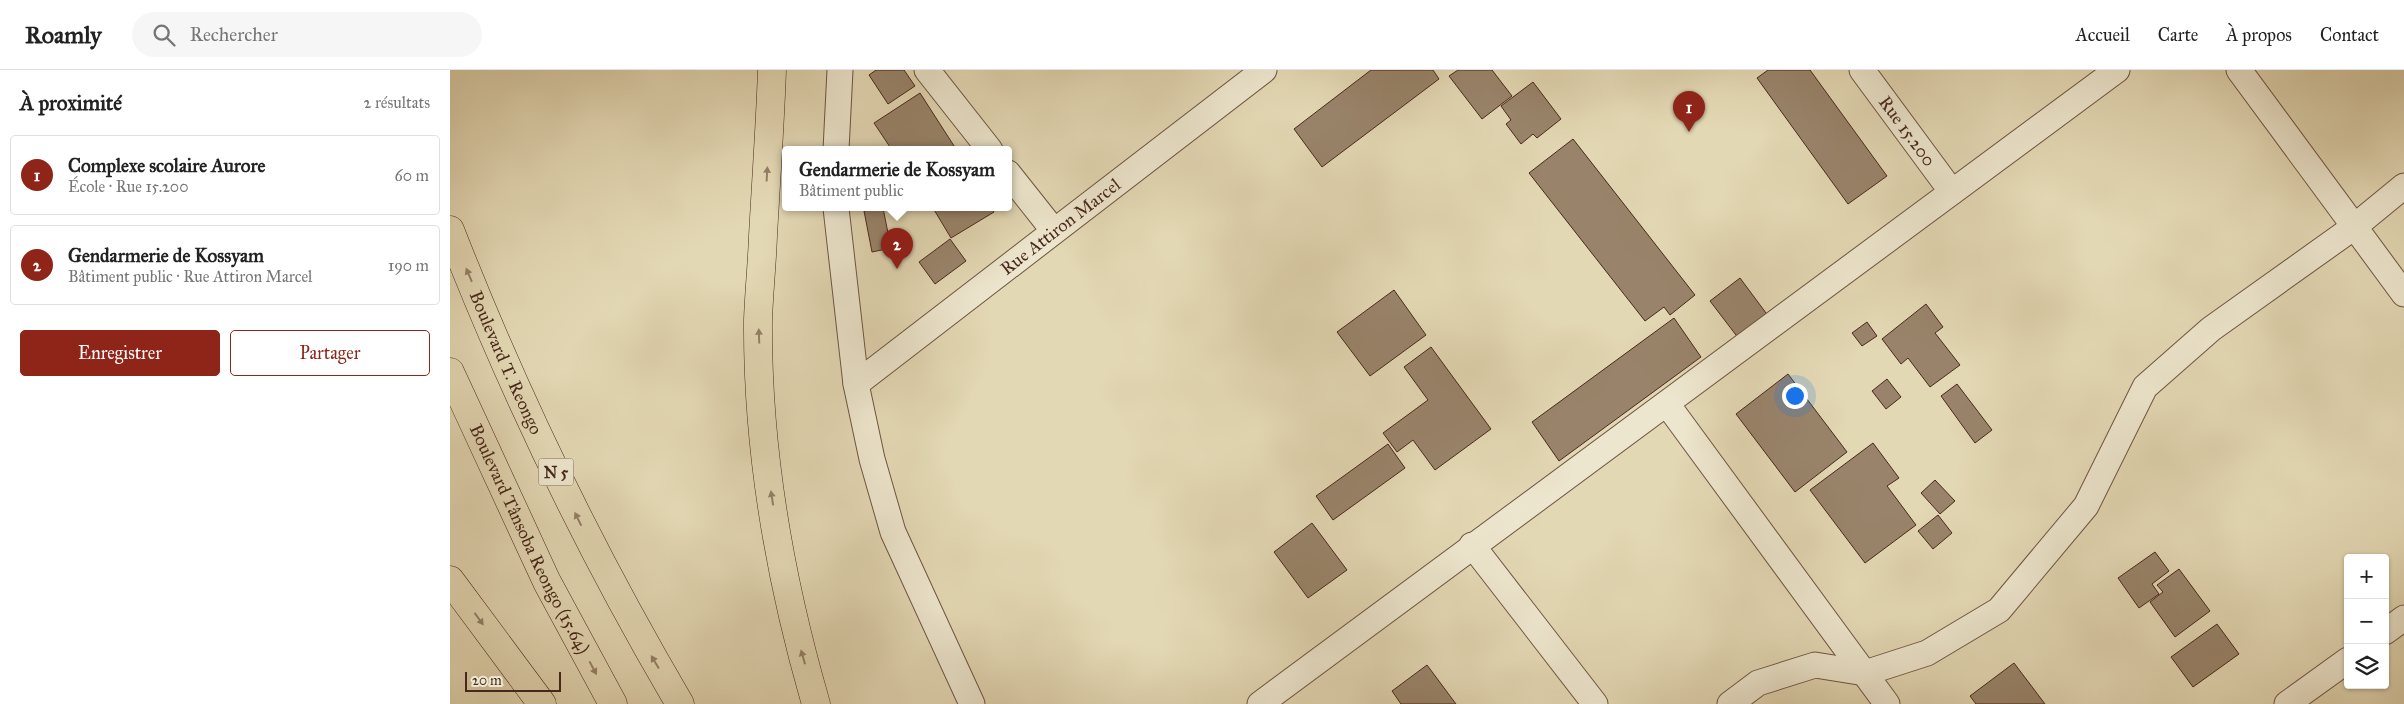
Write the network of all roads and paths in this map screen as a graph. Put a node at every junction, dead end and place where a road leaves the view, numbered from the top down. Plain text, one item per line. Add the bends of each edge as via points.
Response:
1 (772, 70) edge
2 (840, 70) edge
3 (927, 70) edge
4 (1862, 70) edge
5 (2117, 70) edge
6 (2239, 70) edge
7 (1255, 73) edge
8 (836, 146) edge
9 (987, 146) edge
10 (1012, 178) edge
11 (2404, 186) edge
12 (1952, 192) junction
13 (836, 211) edge
14 (2354, 227) junction
15 (450, 230) edge
16 (1054, 231) junction
17 (2404, 294) edge
18 (450, 372) edge
19 (856, 384) junction
20 (1667, 404) junction
21 (1472, 545) junction
22 (450, 580) edge
23 (2404, 618) edge
24 (2389, 629) edge
25 (2344, 663) edge
26 (1865, 673) junction
27 (542, 704) edge
28 (613, 704) edge
29 (680, 704) edge
30 (816, 704) edge
31 (972, 704) edge
32 (1260, 704) edge
33 (1595, 704) edge
34 (1730, 704) edge
35 (1888, 704) edge
36 (2287, 704) edge

30 -> 1 highway via 784,572 761,399 758,319
2 - 8 street
3 - 9 street
4 - 12 street, Rue 15.200
5 - 12 street
6 - 14 street
7 - 16 street, Rue Attiron Marcel
10 - 16 street
11 - 14 street
12 - 20 street
13 - 19 street
14 - 17 street
14 - 26 street via 2211,329 2145,387 2086,506 1999,610 1927,653
29 -> 15 highway, Boulevard T. Reongo / N 5 via 636,630 579,521 509,372
16 - 19 street, Rue Attiron Marcel
18 -> 28 highway, Boulevard Tânsoba Reongo (15.64) via 547,582
19 - 31 street via 872,459 893,532
20 - 21 street
20 - 26 street
21 - 32 street
21 - 33 street
22 -> 27 highway
23 - 24 street
25 - 36 street
26 - 34 street via 1814,665 1758,683
26 - 35 street

